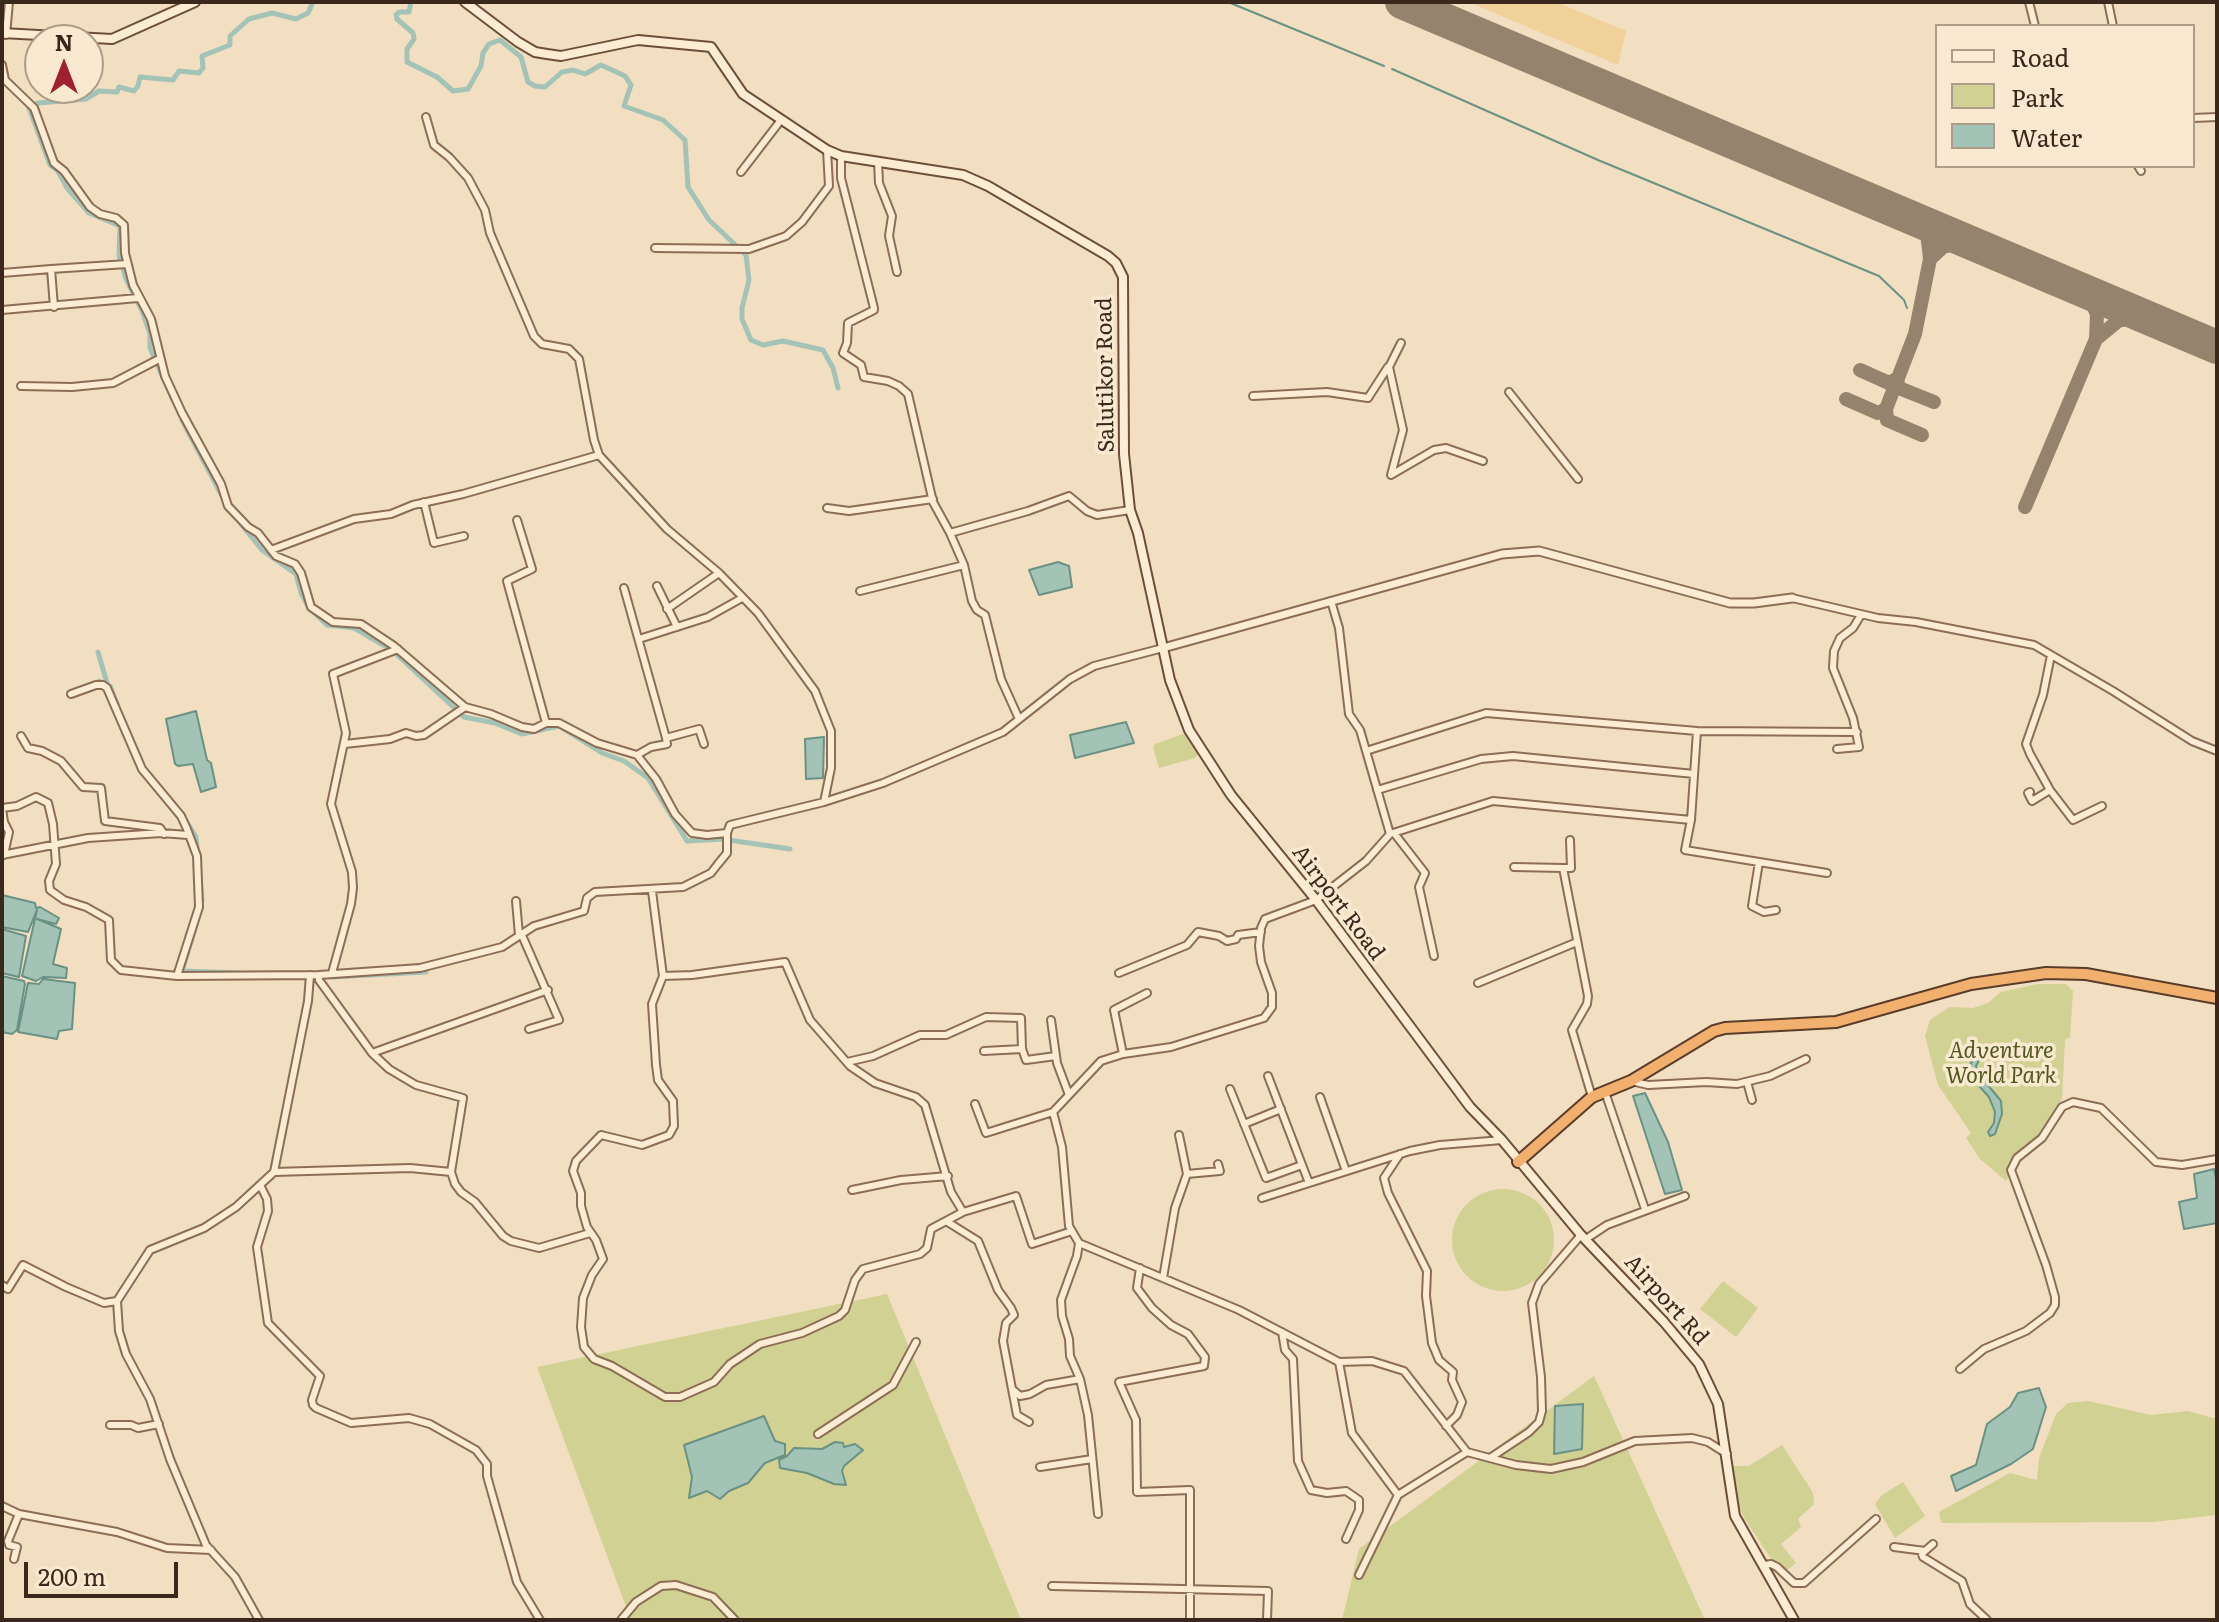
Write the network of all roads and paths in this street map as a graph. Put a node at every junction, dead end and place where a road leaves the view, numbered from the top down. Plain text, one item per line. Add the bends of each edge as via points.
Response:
1 (9, 2) edge
2 (195, 2) edge
3 (465, 2) edge
4 (2029, 2) edge
5 (2108, 2) edge
6 (2034, 24) edge
7 (2113, 24) edge
8 (4, 34) edge
9 (2, 65) edge
10 (426, 117) dead end
11 (2217, 117) edge
12 (2195, 118) edge
13 (781, 120) junction
14 (827, 150) junction
15 (841, 156) junction
16 (878, 161) junction
17 (741, 172) dead end
18 (655, 248) dead end
19 (127, 264) junction
20 (51, 269) junction
21 (897, 272) dead end
22 (2, 273) edge
23 (138, 298) junction
24 (54, 307) junction
25 (2, 310) edge
26 (1401, 343) dead end
27 (159, 359) junction
28 (1389, 367) junction
29 (21, 386) dead end
30 (1509, 392) dead end
31 (1253, 396) dead end
32 (599, 455) junction
33 (1483, 461) dead end
34 (1578, 479) dead end
35 (933, 499) junction
36 (424, 502) junction
37 (827, 508) dead end
38 (1130, 510) junction
39 (517, 520) dead end
40 (950, 533) junction
41 (464, 536) dead end
42 (271, 550) junction
43 (964, 565) junction
44 (719, 573) junction
45 (657, 586) dead end
46 (624, 588) dead end
47 (860, 591) dead end
48 (742, 598) junction
49 (1792, 598) joint
50 (1331, 601) junction
51 (667, 609) junction
52 (1861, 615) junction
53 (677, 627) junction
54 (639, 639) junction
55 (1163, 648) junction
56 (395, 651) junction
57 (2051, 655) junction
58 (71, 694) dead end
59 (464, 709) junction
60 (1019, 719) junction
61 (546, 723) junction
62 (1697, 731) junction
63 (1857, 732) junction
64 (21, 736) dead end
65 (666, 738) junction
66 (345, 744) junction
67 (704, 744) dead end
68 (1837, 749) dead end
69 (1366, 751) junction
70 (2217, 751) edge
71 (637, 755) junction
72 (1694, 774) junction
73 (1377, 790) junction
74 (2050, 790) junction
75 (2030, 792) dead end
76 (824, 802) junction
77 (2102, 806) dead end
78 (2, 808) edge
79 (1691, 820) junction
80 (727, 833) junction
81 (164, 834) junction
82 (1392, 834) junction
83 (188, 835) junction
84 (1570, 840) dead end
85 (54, 845) junction
86 (3, 855) edge
87 (1759, 862) junction
88 (1514, 867) dead end
89 (1563, 868) junction
90 (1827, 873) dead end
91 (652, 891) junction
92 (1316, 900) junction
93 (516, 901) dead end
94 (1776, 910) dead end
95 (1261, 932) junction
96 (520, 934) junction
97 (1577, 942) junction
98 (1434, 956) dead end
99 (332, 973) junction
100 (1119, 973) dead end
101 (310, 975) junction
102 (319, 975) junction
103 (177, 976) junction
104 (663, 976) junction
105 (1478, 983) dead end
106 (548, 990) junction
107 (1147, 993) dead end
108 (2217, 998) edge
109 (1051, 1020) dead end
110 (529, 1029) dead end
111 (1022, 1049) junction
112 (984, 1051) dead end
113 (372, 1053) junction
114 (1123, 1054) junction
115 (1056, 1056) junction
116 (1806, 1059) dead end
117 (847, 1063) junction
118 (1268, 1076) dead end
119 (1631, 1081) junction
120 (1747, 1082) junction
121 (1230, 1089) dead end
122 (1604, 1091) junction
123 (1069, 1095) junction
124 (1320, 1097) dead end
125 (1592, 1097) junction
126 (1752, 1100) dead end
127 (975, 1104) dead end
128 (1281, 1109) junction
129 (1053, 1112) junction
130 (1244, 1124) junction
131 (1179, 1135) dead end
132 (1502, 1140) junction
133 (1400, 1154) junction
134 (2217, 1159) edge
135 (1518, 1162) junction
136 (1218, 1164) dead end
137 (1302, 1165) junction
138 (1346, 1171) junction
139 (274, 1172) junction
140 (451, 1172) junction
141 (1187, 1174) junction
142 (948, 1176) junction
143 (1309, 1183) junction
144 (260, 1185) junction
145 (852, 1190) dead end
146 (1685, 1196) dead end
147 (1262, 1198) dead end
148 (1645, 1209) junction
149 (963, 1212) junction
150 (946, 1221) junction
151 (1072, 1231) junction
152 (590, 1233) junction
153 (1583, 1237) junction
154 (1079, 1243) junction
155 (1140, 1268) junction
156 (1163, 1278) junction
157 (2, 1285) edge
158 (117, 1301) junction
159 (1282, 1332) junction
160 (916, 1342) dead end
161 (1339, 1362) junction
162 (1960, 1369) dead end
163 (1080, 1379) junction
164 (1012, 1389) junction
165 (1029, 1422) dead end
166 (159, 1424) junction
167 (110, 1425) dead end
168 (1446, 1426) junction
169 (818, 1434) dead end
170 (1467, 1452) junction
171 (1727, 1454) junction
172 (1490, 1458) junction
173 (1092, 1459) junction
174 (1040, 1467) dead end
175 (1398, 1495) junction
176 (2, 1506) edge
177 (19, 1514) junction
178 (1098, 1514) dead end
179 (1876, 1519) dead end
180 (1346, 1539) dead end
181 (1933, 1544) dead end
182 (1894, 1547) dead end
183 (211, 1550) junction
184 (1925, 1551) junction
185 (14, 1559) dead end
186 (1764, 1565) junction
187 (1359, 1575) dead end
188 (1052, 1586) dead end
189 (1190, 1589) junction
190 (259, 1620) edge
191 (540, 1620) edge
192 (621, 1620) edge
193 (735, 1620) edge
194 (1190, 1620) edge
195 (1267, 1620) edge
196 (1794, 1620) edge
197 (1987, 1620) edge

1 - 8 street
2 - 8 main road via 112,39
3 - 13 main road, Salutikor Road via 535,52 561,56 638,40 711,47 743,94
4 - 6 street
5 - 7 street
9 - 19 street via 5,80 32,106 54,163 90,207 124,225
10 - 32 street via 434,145 468,178 485,210 534,336 542,344 569,349 579,359
11 - 12 street
13 - 14 main road, Salutikor Road
13 - 17 street
14 - 15 main road, Salutikor Road
14 - 18 street via 829,186 786,236 749,249
15 - 16 main road, Salutikor Road
15 - 35 street via 841,178 874,308 848,323 843,353 861,365 864,377 888,381 908,394
16 - 21 street via 879,183 892,216 889,236
16 - 38 main road, Salutikor Road via 977,180 1108,256 1120,269
19 - 20 street
19 - 23 street
20 - 22 street
20 - 24 street
23 - 24 street
23 - 27 street via 151,319
24 - 25 street
26 - 28 street
27 - 29 street via 113,383
27 - 42 street via 228,506
28 - 31 street via 1368,398 1327,392
28 - 33 street via 1403,430 1391,475 1446,448
30 - 34 street
32 - 36 street
32 - 44 street via 667,529
35 - 37 street via 849,511
35 - 40 street
36 - 41 street via 434,543
36 - 42 street via 354,519
38 - 40 street via 1097,515 1069,496
38 - 55 main road, Salutikor Road
39 - 61 street via 532,569 507,581
40 - 43 street
42 - 56 street via 295,564 311,607 341,624 361,624
43 - 47 street
43 - 60 street via 972,601 985,615 1001,679
44 - 48 street
44 - 51 street
45 - 51 street
46 - 54 street
48 - 53 street
48 - 76 street via 815,691 831,731
49 - 50 street via 1730,603 1539,551 1502,554
49 - 52 street
50 - 55 street
50 - 69 street via 1349,714
51 - 53 street
52 - 57 street via 2004,638
52 - 63 street via 1840,638 1833,668
53 - 54 street
54 - 65 street
55 - 60 street via 1094,666
55 - 92 main road, Airport Road via 1189,730 1231,795
56 - 59 street
56 - 66 street via 333,674
57 - 70 street
57 - 74 street via 2026,744
58 - 83 street via 96,685 107,688 142,769 181,816
59 - 61 street via 522,727
59 - 66 street via 424,735 406,733
60 - 76 street via 1003,732
61 - 71 street via 569,726 597,743
62 - 63 street
62 - 69 street via 1486,713
62 - 72 street
63 - 68 street via 1859,747
64 - 81 street via 28,748 61,761 83,787 101,788 105,821 160,828
65 - 67 street via 699,729
65 - 71 street via 667,744
66 - 99 street via 331,804 353,888
69 - 73 street
71 - 80 street via 692,833
72 - 73 street via 1513,756 1481,759
72 - 79 street
73 - 82 street
74 - 75 street via 2032,801
74 - 77 street via 2073,820
76 - 80 street via 730,825
78 - 85 street via 36,797 48,803
78 - 86 street via 9,832
79 - 82 street via 1493,801
79 - 87 street via 1685,850
80 - 91 street via 727,853 711,873 683,887
81 - 83 street
81 - 85 street
82 - 92 street
82 - 98 street via 1425,873 1419,887
83 - 103 street via 197,856 199,907
84 - 89 street via 1571,868
85 - 86 street
85 - 103 street via 50,890 109,920 115,966
87 - 90 street
87 - 94 street via 1752,906
88 - 89 street
89 - 97 street
91 - 96 street via 595,892 584,911
91 - 104 street
92 - 95 street via 1265,919
92 - 132 main road, Airport Road via 1452,1084
93 - 96 street
95 - 100 street via 1227,941 1198,932 1187,945
95 - 114 street via 1261,962 1272,993 1272,1007 1264,1018 1171,1047
96 - 99 street via 502,947 442,964
96 - 106 street
97 - 105 street
97 - 125 street via 1588,996 1572,1030
99 - 102 street
101 - 102 street
101 - 103 street
101 - 139 street
102 - 113 street
104 - 117 street via 785,962 810,1020
104 - 152 street via 652,1004 656,1065 658,1080 676,1110 674,1126 669,1135 642,1145 601,1135 576,1161 573,1171
106 - 110 street via 559,1020
106 - 113 street
107 - 114 street via 1114,1010
108 - 119 highway via 2086,974 2017,976 1836,1022 1725,1028
109 - 115 street
111 - 112 street
111 - 115 street via 1026,1060
111 - 117 street via 1021,1018 986,1017 946,1035 920,1035
113 - 140 street via 416,1085 463,1098
114 - 123 street via 1101,1061
115 - 123 street
116 - 120 street
117 - 142 street via 875,1083 921,1101
118 - 128 street
119 - 120 street
119 - 122 highway
120 - 126 street
121 - 130 street
122 - 125 highway
122 - 148 street
123 - 129 street
124 - 138 street
125 - 135 highway
127 - 129 street via 986,1133
128 - 130 street
128 - 137 street
129 - 151 street
130 - 137 street via 1266,1178
131 - 141 street
132 - 133 street
132 - 135 main road, Airport Road
133 - 138 street
133 - 168 street via 1384,1178 1427,1271 1432,1343 1439,1360 1453,1372 1462,1402
134 - 162 street via 2182,1165 2156,1162 2101,1108 2073,1102 2062,1107 2011,1170 2055,1305 2043,1320 1984,1349
135 - 153 main road, Airport Rd
136 - 141 street via 1220,1171
137 - 143 street
138 - 143 street
139 - 140 street
139 - 144 street
140 - 152 street via 461,1192 511,1241 539,1248
141 - 156 street via 1175,1208
142 - 145 street
142 - 149 street
143 - 147 street
144 - 158 street via 204,1228 150,1250
144 - 191 street via 268,1211 257,1247 268,1323 320,1376 312,1400 316,1408 351,1423 409,1418 476,1450 487,1464 517,1582
146 - 148 street
148 - 153 street
149 - 150 street
149 - 151 street via 1016,1196 1032,1244
150 - 152 street via 931,1229 920,1254 863,1269 839,1316 760,1344 714,1382 672,1398 594,1359 584,1347 583,1298 603,1259
150 - 164 street via 978,1241 1014,1315 1006,1323 1003,1341
151 - 154 street
153 - 171 main road, Airport Rd via 1699,1364 1718,1404
153 - 172 street via 1539,1284 1532,1303 1541,1377 1539,1422
154 - 155 street
154 - 163 street via 1061,1300 1070,1356
155 - 156 street
155 - 189 street via 1137,1288 1144,1298 1188,1334 1205,1357 1204,1366 1119,1382 1136,1420 1137,1492 1190,1490
156 - 159 street
157 - 158 street via 8,1289 23,1265 104,1303
158 - 166 street via 126,1354
159 - 161 street
159 - 180 street via 1285,1350 1293,1359 1298,1461 1311,1490 1346,1491 1359,1500
160 - 169 street via 893,1385
161 - 168 street via 1372,1361 1404,1371
161 - 175 street via 1352,1433
163 - 164 street via 1020,1396
163 - 173 street
164 - 165 street via 1017,1415
166 - 167 street
166 - 183 street
168 - 170 street
170 - 172 street
170 - 175 street
171 - 172 street via 1708,1442 1669,1438 1635,1441 1551,1469
171 - 186 main road, Airport Rd via 1735,1516
173 - 174 street
173 - 178 street
175 - 187 street
176 - 177 street
177 - 183 street via 117,1532 167,1548
177 - 185 street via 8,1541 17,1547
179 - 186 street via 1804,1583 1794,1583 1777,1567
181 - 184 street
182 - 184 street
183 - 190 street via 235,1577
184 - 197 street via 1923,1557 1962,1581 1970,1604
186 - 196 main road, Airport Rd
188 - 189 street
189 - 194 street
189 - 195 street via 1268,1591
192 - 193 street via 636,1602 661,1586 676,1585 713,1597

